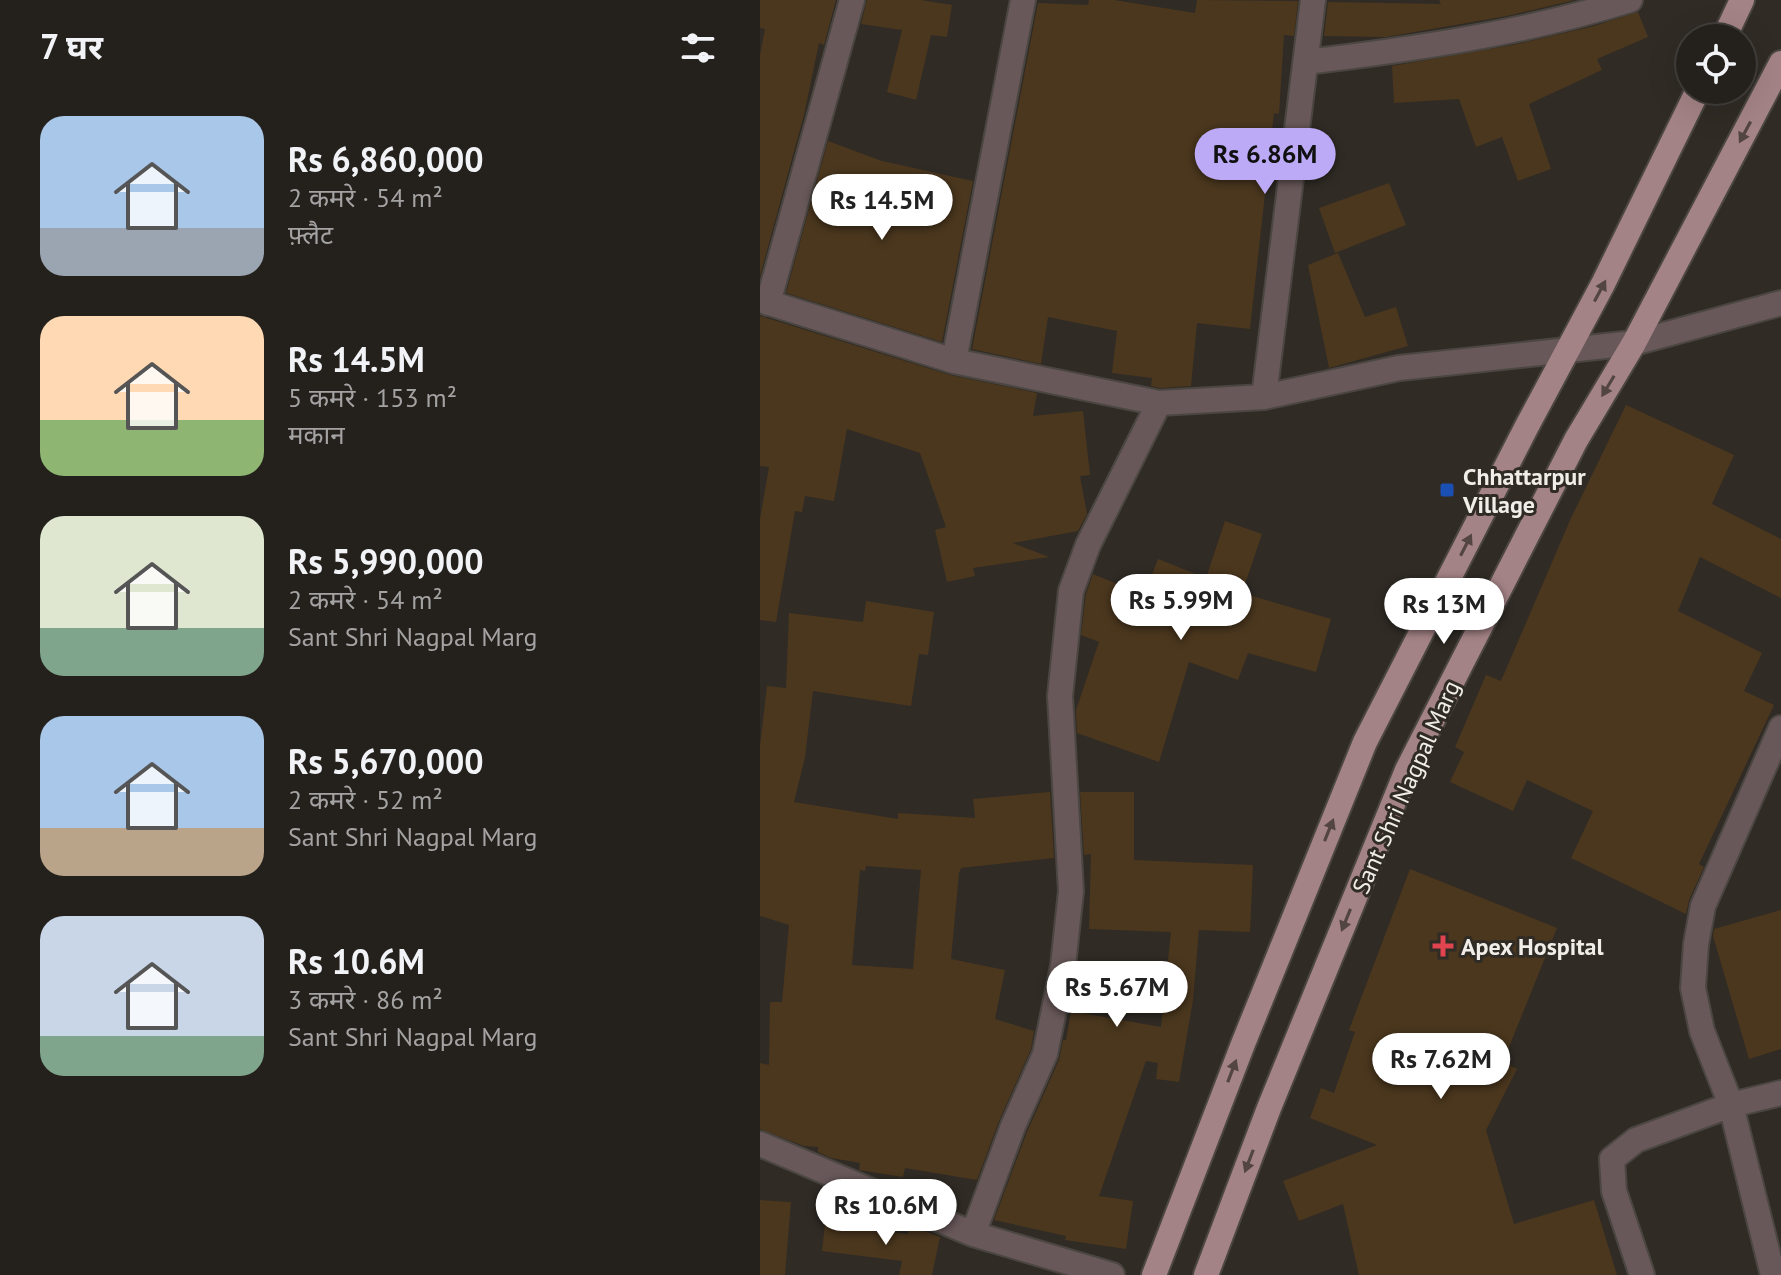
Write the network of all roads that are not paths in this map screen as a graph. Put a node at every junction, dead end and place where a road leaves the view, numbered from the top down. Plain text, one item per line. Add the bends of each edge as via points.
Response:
1 (852, 0) edge
2 (1023, 0) edge
3 (1313, 0) edge
4 (1630, 0) edge
5 (1742, 0) edge
6 (1731, 24) edge
7 (1306, 62) junction
8 (1781, 63) edge
9 (1691, 104) edge
10 (764, 301) edge
11 (1781, 303) edge
12 (1634, 343) junction
13 (1567, 350) junction
14 (954, 361) junction
15 (1264, 397) junction
16 (1159, 403) junction
17 (1781, 728) edge
18 (1781, 1093) edge
19 (1731, 1105) junction
20 (760, 1144) edge
21 (973, 1234) junction
22 (1112, 1275) edge
23 (1154, 1275) edge
24 (1206, 1275) edge
25 (1642, 1275) edge
26 (1773, 1275) edge

1 - 10 street
2 - 14 street
3 - 7 street
4 - 7 street via 1488,36
5 - 6 main road
7 - 15 street
8 -> 12 main road, Sant Shri Nagpal Marg
13 -> 9 main road
10 - 14 street
11 - 12 street
12 - 13 street
12 -> 24 main road, Sant Shri Nagpal Marg via 1576,440 1407,770
13 - 15 street via 1399,368
23 -> 13 main road via 1365,742
14 - 16 street
15 - 16 street
16 - 21 street via 1088,545 1071,591 1060,696 1071,891 1063,966 1045,1054
17 - 19 street via 1703,906 1696,944 1693,988 1702,1031
18 - 19 street
19 - 25 street via 1636,1140 1612,1159 1614,1191
19 - 26 street
20 - 21 street
21 - 22 street

